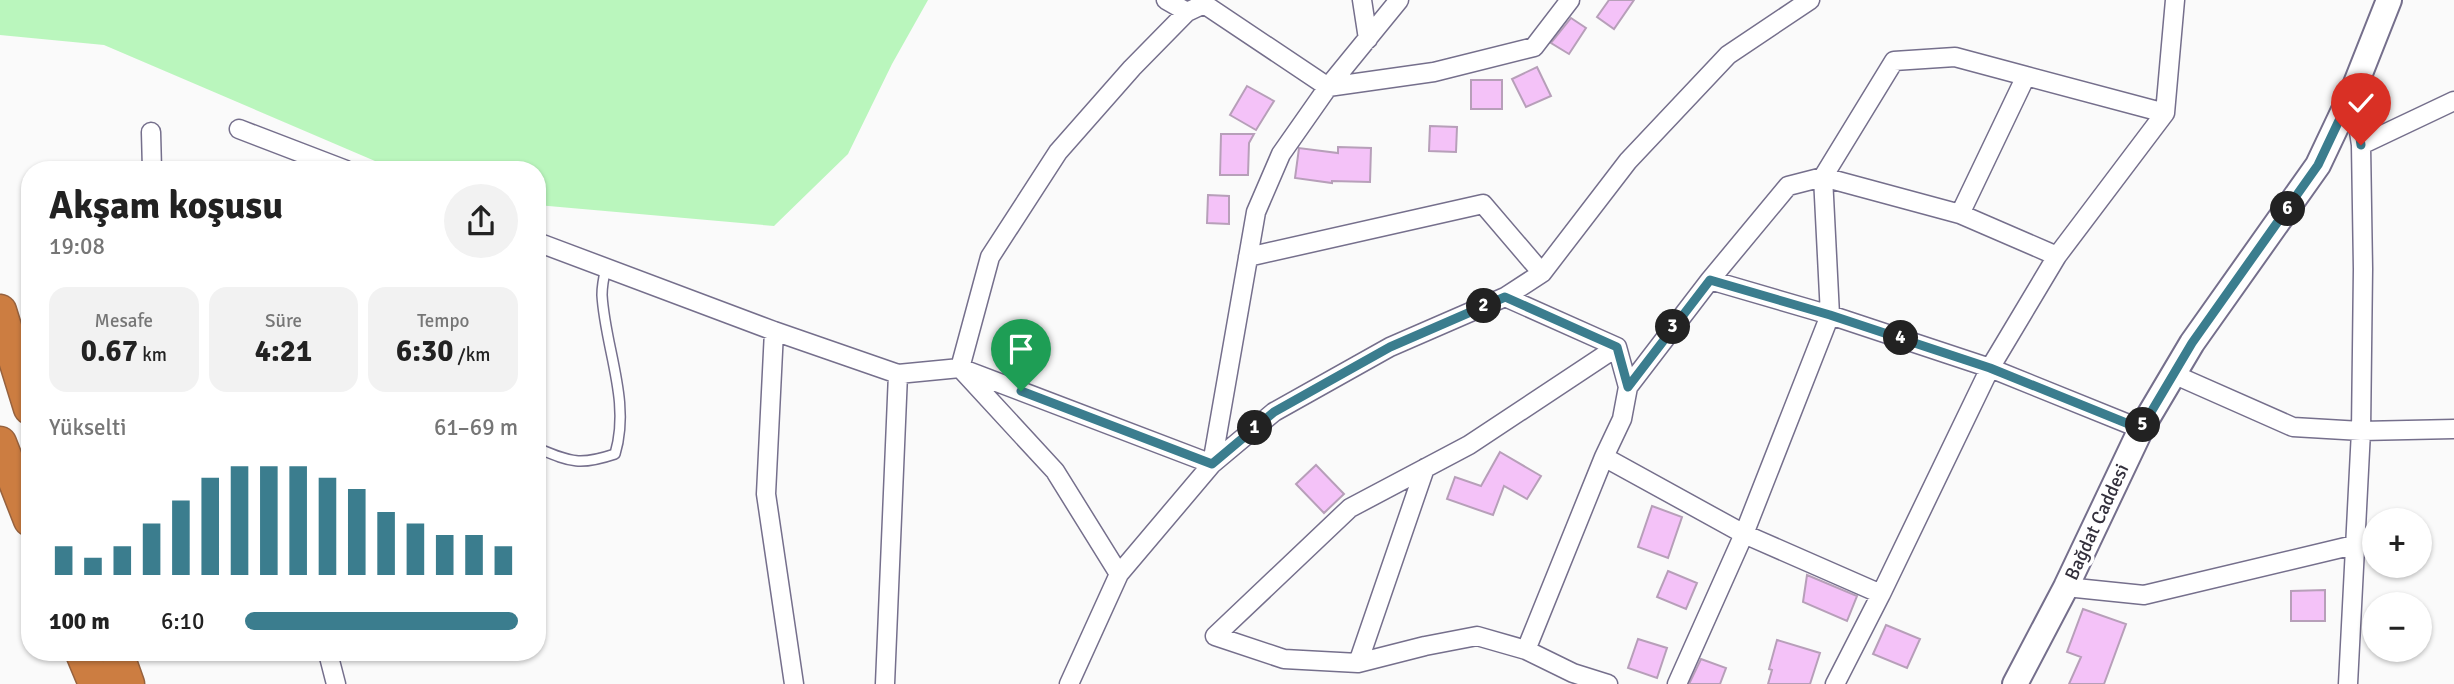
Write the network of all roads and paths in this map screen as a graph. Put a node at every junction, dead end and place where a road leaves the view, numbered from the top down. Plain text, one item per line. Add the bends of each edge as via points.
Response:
1 (1166, 0) edge
2 (1362, 0) edge
3 (1399, 0) edge
4 (1570, 0) edge
5 (2175, 0) edge
6 (2389, 0) edge
7 (1204, 2) edge
8 (1803, 3) edge
9 (1187, 12) junction
10 (1368, 39) junction
11 (2026, 76) junction
12 (1328, 87) junction
13 (2353, 91) junction
14 (2454, 102) edge
15 (2165, 113) junction
16 (239, 130) dead end
17 (151, 132) dead end
18 (2361, 145) junction
19 (152, 161) edge
20 (322, 161) edge
21 (1823, 177) junction
22 (1960, 214) junction
23 (546, 245) edge
24 (2057, 256) junction
25 (1248, 257) junction
26 (606, 267) junction
27 (1542, 273) junction
28 (1710, 280) junction
29 (1505, 297) junction
30 (0, 311) edge
31 (1830, 315) junction
32 (774, 331) junction
33 (1617, 347) junction
34 (960, 368) junction
35 (1990, 368) junction
36 (21, 373) edge
37 (898, 374) junction
38 (2173, 374) junction
39 (1628, 387) junction
40 (2141, 429) junction
41 (2454, 429) edge
42 (2361, 432) junction
43 (0, 443) edge
44 (546, 451) edge
45 (1604, 457) junction
46 (1212, 464) junction
47 (1425, 468) junction
48 (21, 497) edge
49 (1744, 534) junction
50 (2354, 545) junction
51 (1119, 573) junction
52 (2066, 587) junction
53 (1881, 594) junction
54 (1526, 650) junction
55 (85, 661) edge
56 (120, 661) edge
57 (330, 661) edge
58 (1358, 663) junction
59 (95, 684) edge
60 (128, 684) edge
61 (336, 684) edge
62 (794, 684) edge
63 (885, 684) edge
64 (1069, 684) edge
65 (1608, 684) edge
66 (1677, 684) edge
67 (1835, 684) edge
68 (2015, 684) edge
69 (2348, 684) edge

1 - 9 street
2 - 10 street
3 - 10 street
4 - 12 street via 1534,47 1434,72
5 - 15 street
6 - 13 street, Bağdat Caddesi
7 - 9 street
7 - 12 street
8 - 27 street via 1728,55 1628,161
9 - 34 street via 1058,152 990,257
10 - 12 street
11 - 15 street
11 - 21 street via 1955,57 1894,61
11 - 22 street
12 - 25 street via 1281,154 1256,212
13 - 18 street
13 - 38 street, Bağdat Caddesi via 2318,165
14 - 18 street
15 - 24 street
16 - 20 street
17 - 19 street
18 - 42 street
21 - 22 street
21 - 28 street via 1788,186
21 - 31 street
22 - 24 street
23 - 26 street
24 - 35 street
25 - 27 street via 1483,204
25 - 46 street
26 - 32 street
26 - 44 lane via 602,293 619,393 621,436 615,454 596,460 572,462
27 - 29 street
28 - 31 street
28 - 39 street
29 - 33 street
29 - 46 street via 1390,347 1285,405
30 - 36 highway
31 - 35 street
31 - 49 street
32 - 37 street
32 - 62 street via 766,494
33 - 39 street
33 - 47 street via 1469,445
34 - 37 street
34 - 46 street
34 - 51 street via 1055,471
35 - 40 street
35 - 53 street
37 - 63 street
38 - 40 street, Bağdat Caddesi
38 - 42 street via 2293,427
39 - 45 street via 1622,419
40 - 52 street, Bağdat Caddesi
41 - 42 street
42 - 50 street
43 - 48 highway
45 - 49 street
45 - 54 street
46 - 51 street
47 - 58 street
47 - 58 street via 1350,508 1215,636 1284,659
49 - 53 street
49 - 66 street
50 - 52 street via 2144,595
50 - 69 street
51 - 64 street
52 - 68 street, Bağdat Caddesi
53 - 67 street
54 - 58 street via 1477,636
54 - 65 street
55 - 59 highway
56 - 60 highway
57 - 61 street

